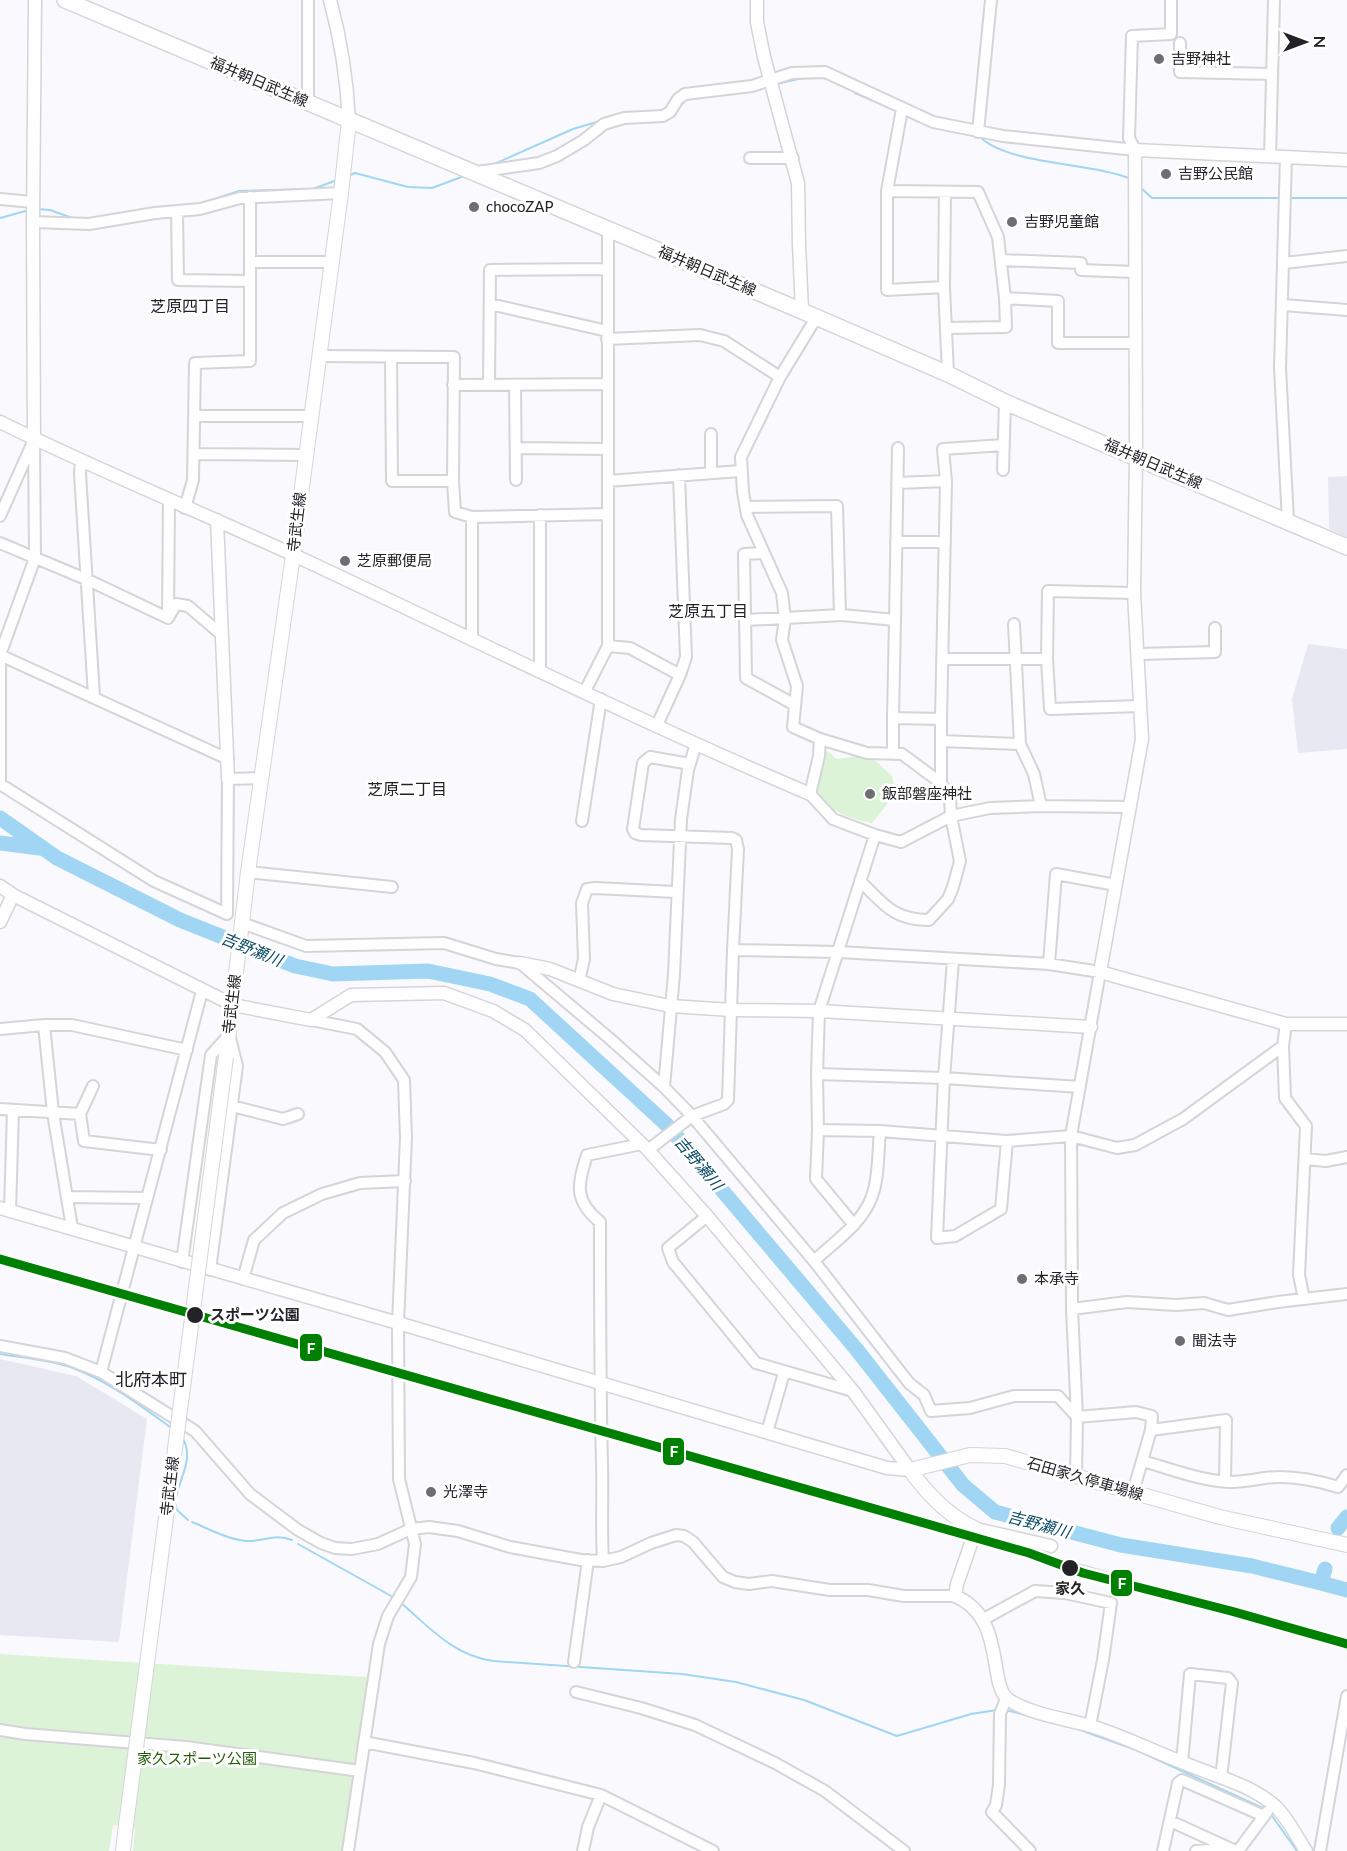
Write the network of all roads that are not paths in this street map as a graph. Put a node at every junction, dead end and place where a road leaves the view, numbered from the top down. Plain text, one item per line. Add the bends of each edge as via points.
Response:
1 (35, 0) edge
2 (65, 0) edge
3 (308, 0) edge
4 (330, 0) edge
5 (757, 0) edge
6 (991, 0) edge
7 (1171, 0) edge
8 (1274, 0) edge
9 (1180, 43) dead end
10 (1272, 74) junction
11 (771, 81) junction
12 (308, 102) junction
13 (902, 109) junction
14 (349, 121) junction
15 (978, 132) junction
16 (1135, 150) junction
17 (1270, 157) junction
18 (1286, 157) junction
19 (750, 158) dead end
20 (793, 158) junction
21 (1347, 160) edge
22 (472, 173) junction
23 (887, 191) junction
24 (945, 192) junction
25 (341, 193) junction
26 (250, 197) junction
27 (0, 199) edge
28 (33, 202) junction
29 (177, 213) junction
30 (33, 222) junction
31 (608, 230) junction
32 (1347, 256) edge
33 (1001, 260) junction
34 (250, 262) junction
35 (332, 262) junction
36 (1284, 263) junction
37 (607, 269) junction
38 (1135, 272) junction
39 (250, 281) junction
40 (944, 287) junction
41 (1005, 298) junction
42 (490, 303) junction
43 (1283, 305) junction
44 (1347, 310) edge
45 (802, 311) junction
46 (816, 318) junction
47 (947, 328) junction
48 (607, 335) junction
49 (1135, 343) junction
50 (319, 356) junction
51 (392, 358) junction
52 (948, 374) junction
53 (780, 377) junction
54 (608, 384) junction
55 (453, 385) junction
56 (489, 385) junction
57 (515, 385) junction
58 (1005, 402) junction
59 (194, 416) junction
60 (311, 416) junction
61 (0, 422) edge
62 (711, 434) dead end
63 (34, 439) junction
64 (1004, 445) junction
65 (516, 448) junction
66 (898, 448) dead end
67 (608, 449) junction
68 (195, 454) junction
69 (306, 455) junction
70 (1136, 456) junction
71 (81, 460) junction
72 (1003, 470) dead end
73 (740, 471) junction
74 (711, 472) junction
75 (679, 474) junction
76 (516, 480) dead end
77 (453, 481) junction
78 (608, 481) junction
79 (946, 481) junction
80 (897, 483) junction
81 (169, 500) junction
82 (746, 507) junction
83 (185, 508) junction
84 (608, 514) junction
85 (540, 515) junction
86 (0, 516) edge
87 (472, 517) junction
88 (217, 520) junction
89 (1288, 522) junction
90 (896, 542) junction
91 (945, 542) junction
92 (0, 543) edge
93 (1347, 546) edge
94 (763, 553) junction
95 (293, 555) junction
96 (35, 558) junction
97 (88, 580) junction
98 (1134, 593) junction
99 (840, 615) junction
100 (168, 618) junction
101 (785, 618) junction
102 (746, 620) junction
103 (895, 620) junction
104 (1014, 624) dead end
105 (1215, 628) dead end
106 (222, 635) junction
107 (472, 639) junction
108 (608, 646) junction
109 (1137, 654) junction
110 (0, 655) edge
111 (942, 659) junction
112 (1015, 659) junction
113 (1047, 659) junction
114 (540, 671) junction
115 (680, 675) junction
116 (585, 692) junction
117 (94, 696) junction
118 (601, 699) junction
119 (795, 705) junction
120 (1140, 706) junction
121 (893, 718) junction
122 (941, 719) junction
123 (657, 725) junction
124 (820, 739) junction
125 (941, 741) junction
126 (696, 744) junction
127 (1020, 744) junction
128 (893, 753) junction
129 (228, 759) junction
130 (690, 765) junction
131 (261, 778) junction
132 (228, 779) junction
133 (941, 783) junction
134 (0, 784) edge
135 (810, 794) junction
136 (1041, 806) junction
137 (1129, 807) junction
138 (951, 816) junction
139 (582, 821) dead end
140 (680, 836) junction
141 (875, 836) junction
142 (248, 872) junction
143 (860, 881) junction
144 (1116, 885) junction
145 (0, 886) edge
146 (392, 887) dead end
147 (676, 892) junction
148 (13, 896) junction
149 (0, 922) edge
150 (242, 927) junction
151 (733, 950) junction
152 (839, 952) junction
153 (953, 960) junction
154 (520, 963) junction
155 (1049, 964) junction
156 (1100, 972) junction
157 (579, 981) junction
158 (202, 992) junction
159 (233, 1001) junction
160 (670, 1006) junction
161 (732, 1010) junction
162 (819, 1011) junction
163 (948, 1019) junction
164 (310, 1020) junction
165 (1286, 1024) junction
166 (1347, 1024) edge
167 (44, 1025) junction
168 (1091, 1028) junction
169 (0, 1029) edge
170 (229, 1035) junction
171 (1282, 1046) junction
172 (187, 1050) junction
173 (817, 1074) junction
174 (944, 1078) junction
175 (93, 1086) dead end
176 (1080, 1087) junction
177 (664, 1088) junction
178 (232, 1106) junction
179 (0, 1109) edge
180 (14, 1110) junction
181 (53, 1113) junction
182 (80, 1114) junction
183 (298, 1114) dead end
184 (692, 1116) junction
185 (818, 1130) junction
186 (880, 1131) junction
187 (1071, 1136) junction
188 (942, 1137) junction
189 (1007, 1141) junction
190 (645, 1147) junction
191 (161, 1150) junction
192 (1347, 1157) edge
193 (1306, 1159) junction
194 (405, 1181) junction
195 (68, 1197) junction
196 (147, 1198) junction
197 (5, 1210) edge
198 (707, 1216) junction
199 (854, 1225) junction
200 (72, 1228) junction
201 (134, 1248) junction
202 (814, 1261) junction
203 (182, 1262) junction
204 (210, 1270) junction
205 (243, 1279) junction
206 (1347, 1294) edge
207 (1304, 1299) junction
208 (1072, 1309) junction
209 (398, 1323) junction
210 (0, 1346) edge
211 (101, 1372) junction
212 (784, 1373) junction
213 (599, 1383) junction
214 (853, 1391) junction
215 (1077, 1417) junction
216 (1151, 1430) junction
217 (767, 1432) junction
218 (1143, 1461) junction
219 (917, 1469) junction
220 (1347, 1475) edge
221 (1076, 1476) junction
222 (1225, 1482) junction
223 (1133, 1492) junction
224 (411, 1529) junction
225 (976, 1529) junction
226 (1347, 1545) edge
227 (1051, 1546) dead end
228 (588, 1560) junction
229 (603, 1561) junction
230 (955, 1596) junction
231 (982, 1620) junction
232 (574, 1662) dead end
233 (576, 1692) dead end
234 (1347, 1696) edge
235 (1003, 1706) junction
236 (1090, 1726) junction
237 (0, 1730) edge
238 (364, 1742) junction
239 (1182, 1763) junction
240 (360, 1772) junction
241 (1221, 1778) junction
242 (601, 1795) junction
243 (1268, 1811) junction
244 (1170, 1821) junction
245 (1234, 1850) edge
246 (123, 1851) edge
247 (348, 1851) edge
248 (583, 1851) edge
249 (713, 1851) edge
250 (904, 1851) edge
251 (1030, 1851) edge
252 (1163, 1851) edge
253 (1196, 1851) edge
254 (1306, 1851) edge
255 (1320, 1851) edge

1 - 28 street
2 - 12 main road, 福井朝日武生線
3 - 12 street
4 - 14 street via 340,36
5 - 11 street via 757,22
6 - 15 street
7 - 16 street via 1171,34 1132,36 1129,138
8 - 10 street
9 - 10 street via 1180,72
10 - 17 street
11 - 13 street via 792,74 825,72
11 - 20 street
11 - 22 street via 685,94 663,116 624,118 604,124 584,140 539,163
12 - 14 main road, 福井朝日武生線
13 - 15 street via 933,122
13 - 23 street
14 - 22 main road, 福井朝日武生線
14 - 25 main road, 寺武生線
15 - 16 street
16 - 17 street
16 - 38 street
17 - 18 street
18 - 21 street
18 - 36 street
19 - 20 street
20 - 45 street via 798,183
22 - 31 main road, 福井朝日武生線
23 - 24 street
23 - 40 street via 887,290
24 - 33 street via 978,192 998,237
24 - 40 street
25 - 26 street
25 - 35 main road, 寺武生線
26 - 29 street
26 - 34 street
27 - 28 street
28 - 30 street
29 - 30 street via 89,224
29 - 39 street via 178,280
30 - 63 street
31 - 37 street
31 - 45 main road, 福井朝日武生線
32 - 36 street
33 - 38 street via 1081,263 1082,270
33 - 41 street
34 - 35 street
34 - 39 street
35 - 50 main road, 寺武生線
36 - 43 street
37 - 42 street via 490,270
37 - 48 street
38 - 49 street
39 - 59 street via 250,361 195,363
40 - 47 street
41 - 47 street via 1006,327
41 - 49 street via 1058,301 1058,343
42 - 48 street
42 - 56 street
43 - 44 street
43 - 89 street via 1280,368
45 - 46 main road, 福井朝日武生線
46 - 52 main road, 福井朝日武生線
46 - 53 street
47 - 52 street
48 - 53 street via 700,335 724,341
48 - 54 street
49 - 70 street
50 - 51 street
50 - 60 main road, 寺武生線
51 - 55 street via 454,357
51 - 77 street via 392,481
52 - 58 main road, 福井朝日武生線
53 - 73 street via 741,458
54 - 57 street
54 - 67 street
55 - 56 street
55 - 77 street
56 - 57 street
57 - 65 street
58 - 64 street
58 - 70 main road, 福井朝日武生線
59 - 60 street
59 - 68 street
60 - 69 main road, 寺武生線
61 - 63 street
62 - 74 street
63 - 71 street
63 - 86 street
63 - 96 street
64 - 72 street
64 - 79 street via 943,449
65 - 67 street
65 - 76 street
66 - 80 street
67 - 78 street
68 - 69 street
68 - 83 street
69 - 95 main road, 寺武生線
70 - 89 main road, 福井朝日武生線
70 - 98 street
71 - 81 street
71 - 97 street
73 - 74 street
73 - 82 street
74 - 75 street
75 - 78 street
75 - 115 street via 686,657
77 - 87 street via 455,512
78 - 84 street
79 - 80 street
79 - 91 street
80 - 90 street
81 - 83 street
81 - 100 street
82 - 94 street
82 - 99 street via 837,506
83 - 88 street
84 - 85 street
84 - 108 street
85 - 87 street
85 - 114 street
87 - 107 street
88 - 95 street
88 - 106 street
89 - 93 main road, 福井朝日武生線
90 - 91 street
90 - 103 street
91 - 111 street
92 - 96 street
94 - 101 street via 782,594
94 - 102 street via 744,554
95 - 107 street
95 - 131 main road, 寺武生線
96 - 97 street
96 - 110 street
97 - 100 street
97 - 117 street
98 - 109 street
98 - 113 street via 1048,591
99 - 101 street
99 - 103 street
100 - 106 street via 177,604 188,606
101 - 102 street
101 - 119 street via 782,640 797,686
102 - 119 street via 746,678
103 - 121 street
104 - 112 street
105 - 109 street via 1215,652
106 - 129 street
107 - 114 street
108 - 115 street via 630,648
108 - 116 street
109 - 120 street
110 - 117 street
110 - 134 street
111 - 112 street
111 - 122 street
112 - 113 street
112 - 127 street
113 - 120 street via 1050,709
114 - 116 street
115 - 123 street
116 - 118 street
117 - 129 street
118 - 123 street
118 - 139 street
119 - 124 street via 793,727
120 - 137 street via 1142,739
121 - 122 street
121 - 128 street
122 - 125 street
123 - 126 street
124 - 128 street via 867,753
124 - 135 street
125 - 127 street
125 - 133 street
126 - 130 street
126 - 135 street
127 - 136 street via 1034,774
128 - 133 street via 902,754
129 - 132 street
130 - 140 street
130 - 140 street via 646,759 634,817 635,833
131 - 132 street
131 - 142 main road, 寺武生線
132 - 134 street via 227,914 154,881
133 - 138 street via 950,798
135 - 141 street via 833,819
136 - 137 street
136 - 138 street via 990,808
137 - 144 street
138 - 141 street via 901,842
138 - 143 street via 960,861 948,899 928,920 897,915
140 - 147 street
140 - 151 street via 732,838 737,844
141 - 143 street
142 - 146 street
142 - 150 main road, 寺武生線
143 - 152 street
144 - 155 street via 1056,874
144 - 156 street
145 - 148 street
147 - 157 street via 587,889 582,903 584,959
147 - 160 street
148 - 149 street
148 - 158 street
150 - 154 street via 306,946 444,944
150 - 159 main road, 寺武生線
151 - 152 street
151 - 161 street
152 - 153 street
152 - 162 street
153 - 155 street
153 - 163 street
154 - 157 street via 550,969
154 - 177 street
155 - 156 street
156 - 165 street
156 - 168 street
157 - 160 street via 613,994
158 - 159 street
158 - 172 street
159 - 164 street
159 - 170 main road, 寺武生線
160 - 161 street
160 - 177 street
161 - 162 street
161 - 184 street via 728,1100
162 - 163 street
162 - 173 street
163 - 168 street
163 - 174 street
164 - 190 street via 351,995 444,993 466,1000 525,1030
164 - 194 street via 357,1029 385,1052 404,1080
165 - 166 street
165 - 171 street
167 - 169 street
167 - 172 street via 72,1025
167 - 181 street
168 - 176 street
170 - 178 street via 237,1066
170 - 203 street via 212,1055
170 - 246 main road, 寺武生線, bridge
171 - 187 street via 1183,1119 1141,1143 1117,1148
171 - 193 street via 1285,1098 1306,1126
172 - 191 street
173 - 174 street
173 - 185 street
174 - 176 street
174 - 188 street
175 - 182 street
176 - 187 street
177 - 184 street
178 - 183 street via 283,1119
178 - 204 street
179 - 180 street
180 - 181 street
180 - 197 street
181 - 182 street
181 - 195 street
182 - 191 street via 84,1141
184 - 190 street
184 - 202 street
185 - 186 street
185 - 199 street via 816,1179
186 - 188 street
186 - 199 street via 873,1193
187 - 189 street
187 - 208 street
188 - 189 street
188 - 189 street via 937,1238 955,1236 1001,1209
190 - 198 street
190 - 213 street via 587,1155 579,1182 585,1206 600,1222
191 - 196 street
192 - 193 street
193 - 207 street via 1299,1275
194 - 205 street via 360,1183 322,1194 283,1213 254,1240
194 - 209 street
195 - 196 street
195 - 200 street
196 - 201 street
197 - 200 street
198 - 212 street via 668,1248 673,1262 756,1363
198 - 214 street
199 - 202 street
200 - 201 street
201 - 203 street
201 - 211 street
202 - 215 street via 909,1383 924,1395 931,1411 970,1408 1014,1396 1058,1396
203 - 204 street
204 - 205 street
205 - 209 street
206 - 207 street
207 - 208 street via 1228,1310 1204,1303 1127,1302
208 - 215 street
209 - 213 street
209 - 224 street via 399,1479
210 - 211 street via 65,1358
211 - 224 street via 195,1431 250,1494 321,1543 352,1549 378,1544
212 - 214 street
212 - 217 street
213 - 217 street
213 - 229 street
214 - 219 street
215 - 216 street via 1136,1412 1152,1416
215 - 221 street
216 - 218 street
216 - 222 street via 1226,1420
217 - 219 street via 887,1468
218 - 222 street
218 - 223 street
219 - 221 main road, 石田家久停車場線 via 979,1454 1005,1456
219 - 225 main road via 921,1485 946,1511
220 - 222 street via 1338,1487 1288,1478
221 - 223 main road, 石田家久停車場線
223 - 226 main road, 石田家久停車場線 via 1220,1517
224 - 228 street via 446,1528 510,1547
224 - 238 street via 415,1544 411,1577 388,1616 379,1644
225 - 227 street
225 - 230 street
228 - 229 street
228 - 232 street
229 - 230 street via 676,1535 693,1542 723,1576 735,1582 772,1581 830,1590
230 - 231 street via 969,1602
231 - 235 street via 989,1634
231 - 236 street via 1035,1591 1111,1603
233 - 250 street via 695,1725 775,1763 825,1791
234 - 255 street
235 - 236 street via 1024,1707
235 - 251 street via 999,1785 992,1812
236 - 239 street
237 - 240 street via 186,1747
238 - 240 street
238 - 242 street via 474,1763
239 - 241 street
239 - 241 street via 1190,1674 1228,1678 1232,1683
240 - 247 street
241 - 243 street via 1261,1795
242 - 248 street
242 - 249 street
243 - 244 street via 1182,1780
243 - 245 street
243 - 254 street via 1289,1822
244 - 245 street
244 - 252 street
245 - 253 street

